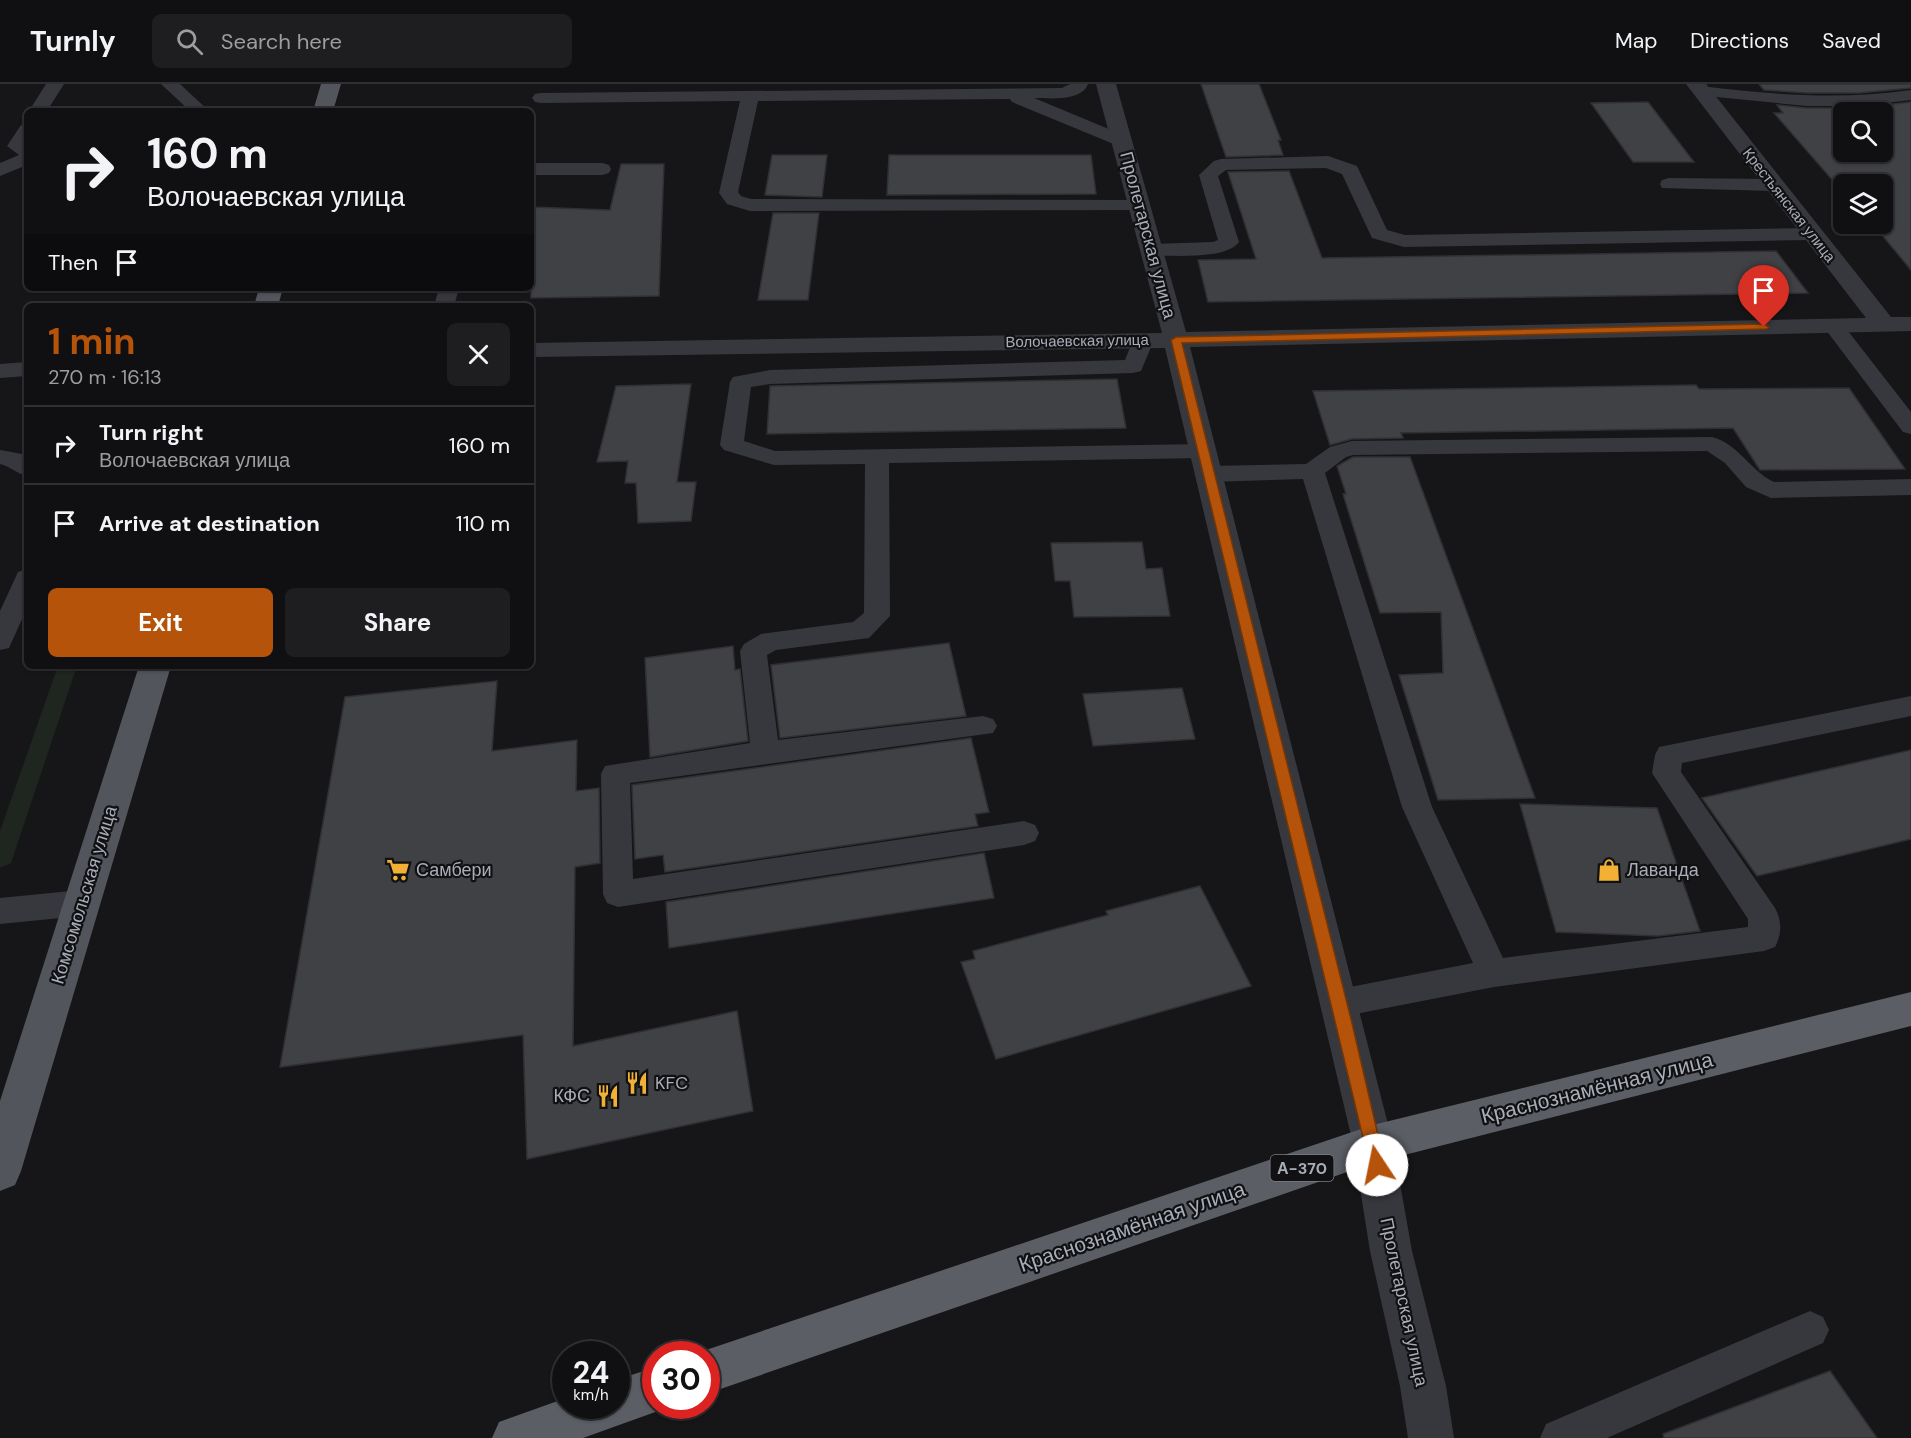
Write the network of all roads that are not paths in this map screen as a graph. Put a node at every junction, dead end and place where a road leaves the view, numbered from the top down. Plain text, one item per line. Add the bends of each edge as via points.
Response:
1 (55, 84) edge
2 (170, 84) edge
3 (331, 84) edge
4 (1079, 84) edge
5 (1106, 84) edge
6 (1699, 88) edge
7 (1006, 94) junction
8 (1911, 95) edge
9 (750, 96) junction
10 (541, 98) dead end
11 (40, 108) edge
12 (197, 108) edge
13 (324, 108) edge
14 (24, 134) edge
15 (1122, 141) junction
16 (24, 150) edge
17 (24, 159) edge
18 (534, 169) edge
19 (602, 169) dead end
20 (0, 170) edge
21 (1669, 184) dead end
22 (1773, 185) junction
23 (1140, 206) junction
24 (1811, 234) junction
25 (1153, 250) junction
26 (1911, 324) edge
27 (1884, 325) junction
28 (1834, 326) junction
29 (1143, 340) junction
30 (1176, 340) junction
31 (534, 350) edge
32 (24, 369) edge
33 (0, 371) edge
34 (1911, 427) edge
35 (0, 457) edge
36 (877, 457) junction
37 (1206, 462) junction
38 (24, 467) edge
39 (1312, 471) junction
40 (1911, 487) edge
41 (24, 585) edge
42 (0, 641) edge
43 (154, 669) edge
44 (1911, 706) edge
45 (983, 726) dead end
46 (765, 752) junction
47 (1024, 833) dead end
48 (81, 903) junction
49 (0, 911) edge
50 (1494, 972) junction
51 (1340, 1003) junction
52 (1911, 1009) edge
53 (6, 1133) edge
54 (1373, 1144) junction
55 (0, 1171) edge
56 (1810, 1330) dead end
57 (720, 1367) edge
58 (571, 1419) edge
59 (515, 1438) edge
60 (1431, 1438) edge
61 (1560, 1438) edge

1 - 11 lane
2 - 12 lane
3 - 13 main road
4 - 7 lane via 1065,93
5 - 15 street, Пролетарская улица
6 - 8 lane via 1788,101 1867,102
6 - 22 street, Крестьянская улица
7 - 9 lane
7 - 15 lane
9 - 10 lane
9 - 23 lane via 728,193 734,200 750,205
14 - 16 lane via 16,146
15 - 23 street, Пролетарская улица
17 - 20 lane
18 - 19 lane
21 - 22 lane
22 - 24 street, Крестьянская улица
23 - 25 street, Пролетарская улица
24 - 25 lane via 1404,241 1379,234 1350,170 1328,162 1221,165 1208,175 1229,242 1217,248
24 - 27 street, Крестьянская улица
25 - 30 street, Пролетарская улица
26 - 27 street, Волочаевская улица
27 - 28 street, Волочаевская улица
28 - 30 street, Волочаевская улица
28 - 34 lane
29 - 30 street, Волочаевская улица
29 - 31 street, Волочаевская улица
29 - 36 lane via 1133,366 770,377 741,382 732,445 774,458
30 - 37 street, Пролетарская улица
32 - 33 lane
35 - 38 lane via 14,459
36 - 37 lane
36 - 46 lane via 877,616 860,631 770,641 753,651
37 - 39 lane
37 - 51 street, Пролетарская улица
39 - 40 lane via 1352,447 1712,444 1733,458 1754,482 1771,490
39 - 50 lane via 1417,807
41 - 42 lane
43 - 48 main road, Комсомольская улица
44 - 50 lane via 1669,755 1666,773 1764,916 1764,938
45 - 46 lane
46 - 47 lane via 615,774 618,894
48 - 49 lane
48 - 53 main road, Комсомольская улица
50 - 51 lane
51 - 54 street, Пролетарская улица
52 - 54 highway, Краснознамённая улица / А-370
53 - 55 main road, Комсомольская улица
54 - 57 highway, Краснознамённая улица / А-370
54 - 60 street, Пролетарская улица via 1391,1251 1423,1386
56 - 61 lane
58 - 59 highway

